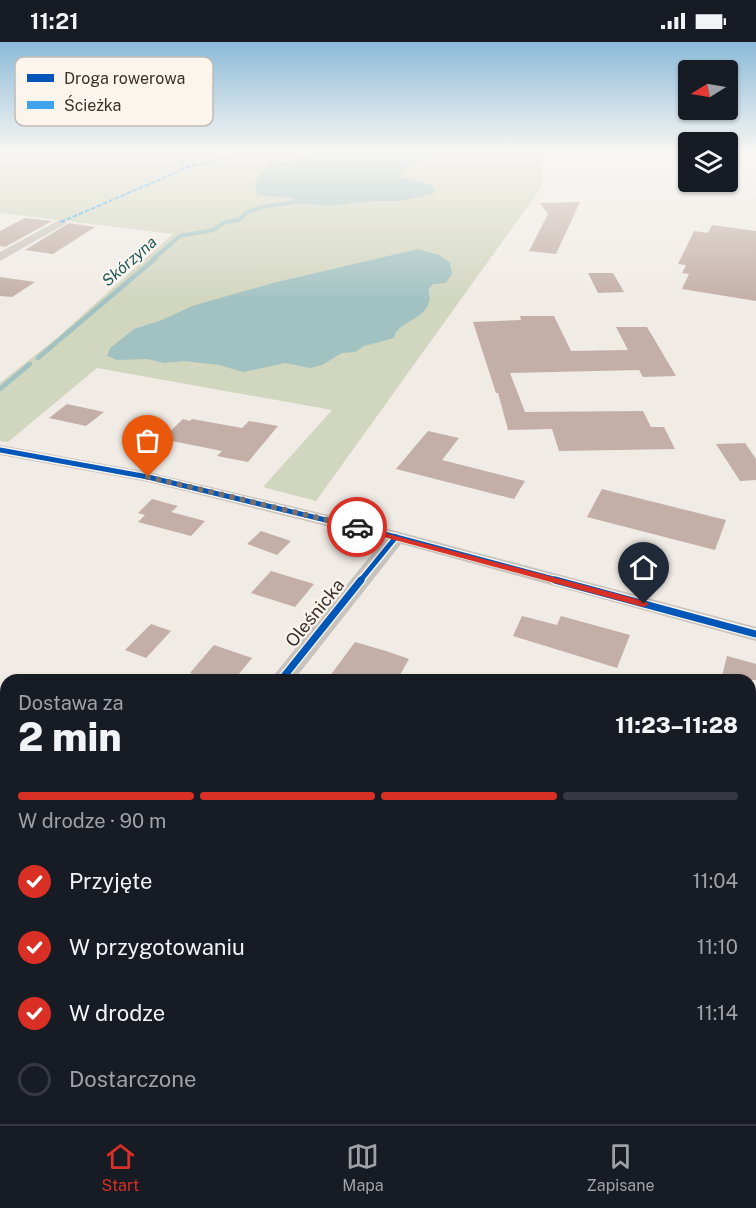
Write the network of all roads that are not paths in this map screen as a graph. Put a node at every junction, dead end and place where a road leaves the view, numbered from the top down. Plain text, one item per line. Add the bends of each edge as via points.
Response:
1 (61, 222) dead end
2 (0, 257) edge
3 (0, 450) edge
4 (396, 537) junction
5 (756, 634) edge
6 (286, 674) edge

1 - 2 street
3 - 4 street via 148,477
4 - 5 street
4 - 6 street, Oleśnicka

